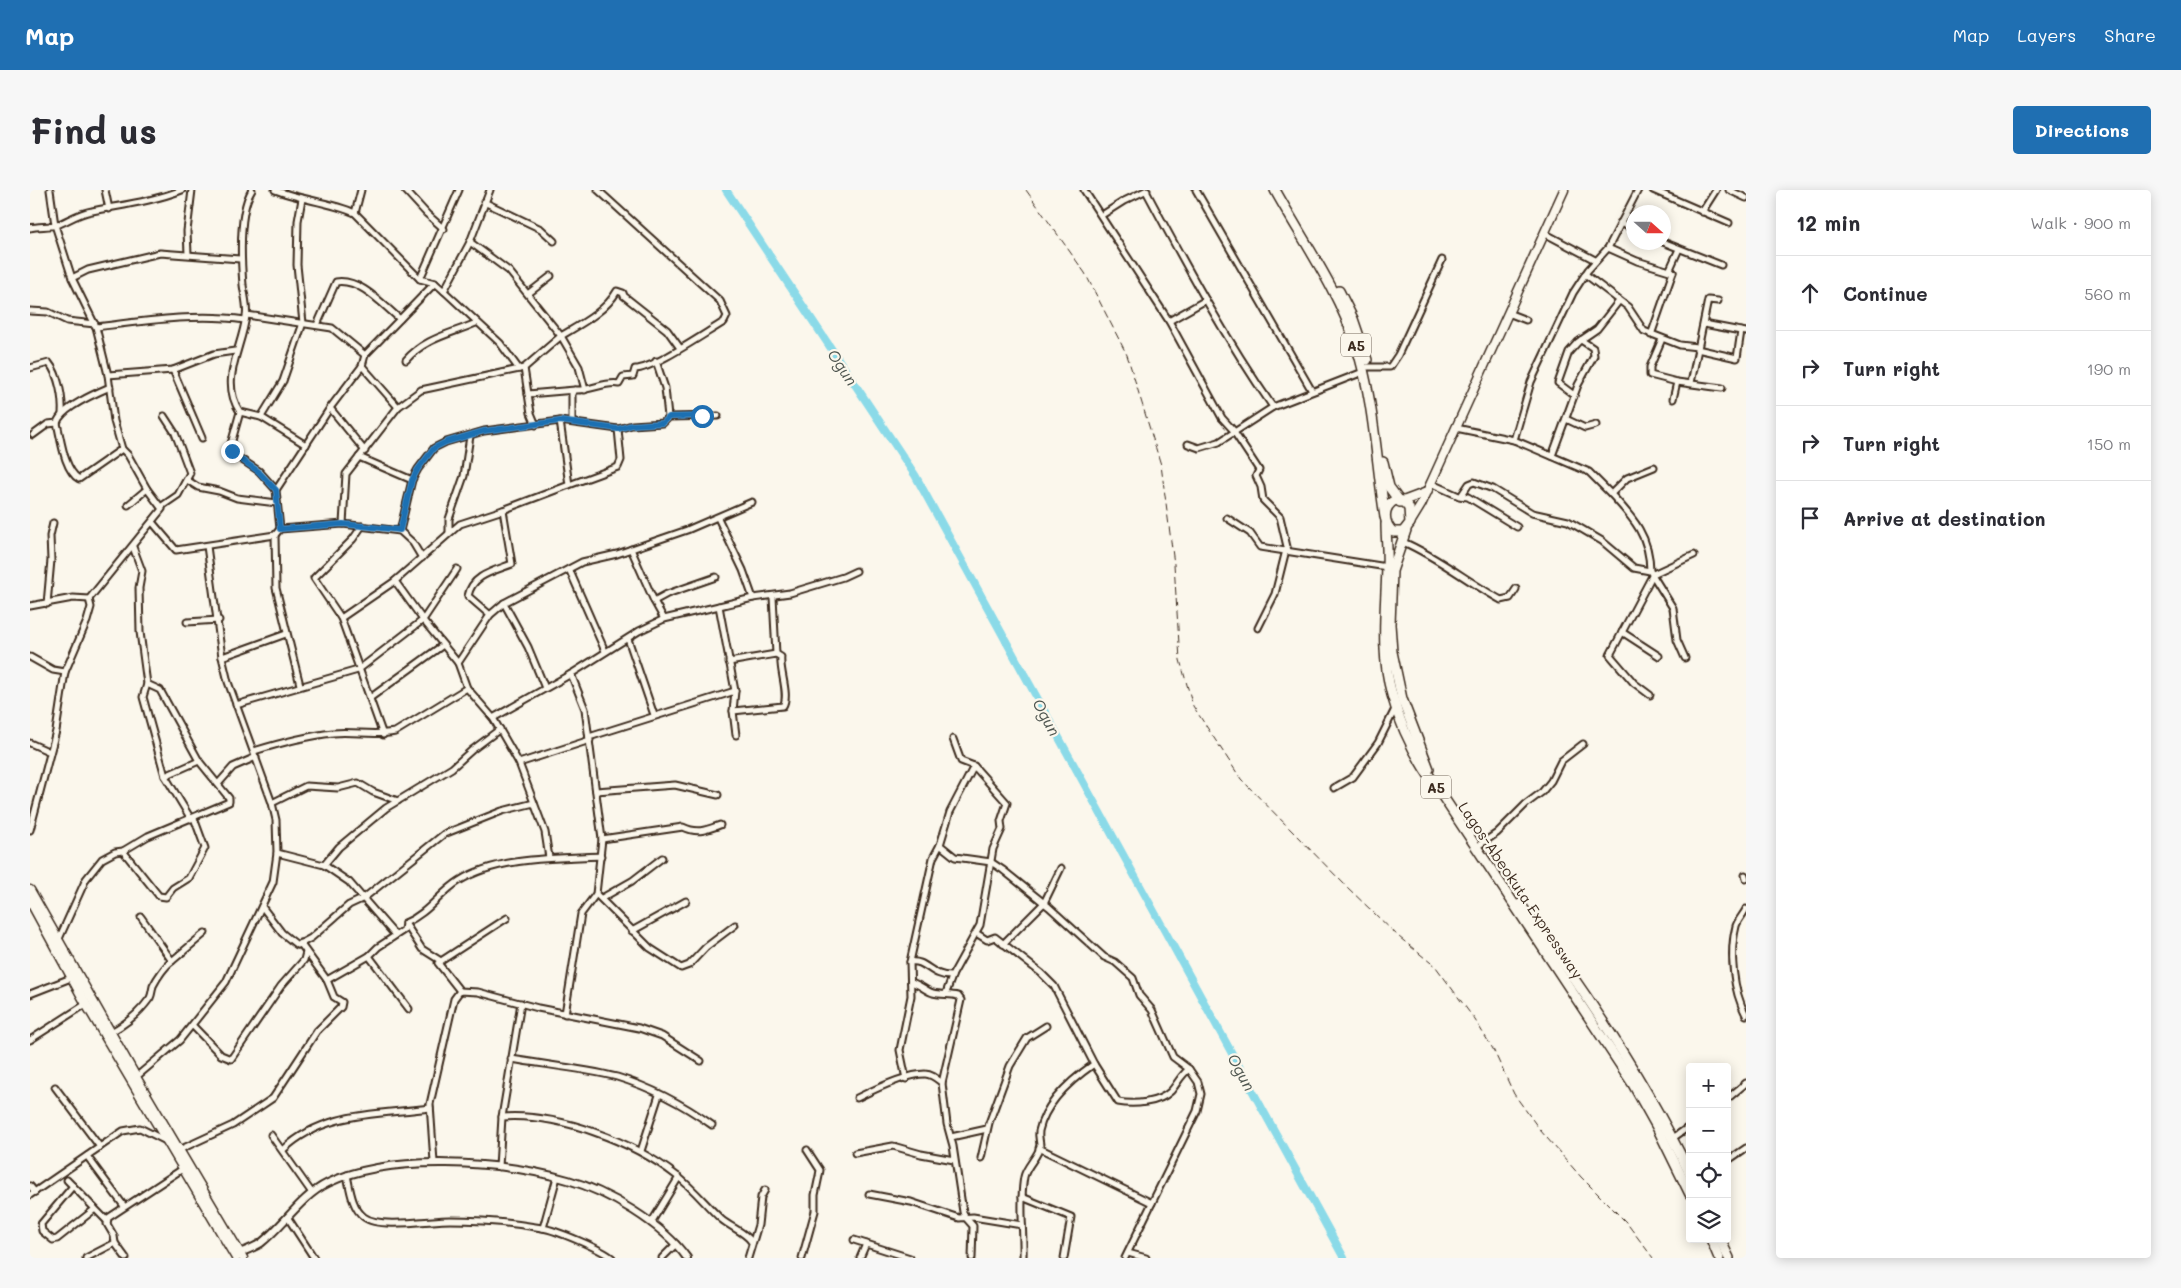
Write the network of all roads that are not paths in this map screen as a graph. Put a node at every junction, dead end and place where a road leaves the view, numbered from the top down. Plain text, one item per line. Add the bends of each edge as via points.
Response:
1 (50, 190) edge
2 (105, 190) edge
3 (182, 190) edge
4 (192, 190) edge
5 (252, 190) edge
6 (275, 190) edge
7 (361, 190) edge
8 (405, 190) edge
9 (460, 190) edge
10 (490, 190) edge
11 (598, 190) edge
12 (1084, 190) edge
13 (1146, 190) edge
14 (1196, 190) edge
15 (1275, 190) edge
16 (1282, 190) edge
17 (1564, 190) edge
18 (1638, 190) edge
19 (1653, 190) edge
20 (1716, 190) edge
21 (1729, 190) edge
22 (289, 192) edge
23 (1136, 192) edge
24 (1746, 198) edge
25 (302, 199) junction
26 (484, 202) junction
27 (109, 209) junction
28 (1702, 212) junction
29 (355, 213) junction
30 (1102, 215) junction
31 (1730, 223) dead end
32 (1620, 224) junction
33 (55, 225) junction
34 (1626, 226) edge
35 (30, 228) edge
36 (444, 229) junction
37 (1544, 233) junction
38 (554, 240) dead end
39 (470, 242) junction
40 (1671, 246) edge
41 (1608, 248) junction
42 (1679, 250) junction
43 (188, 254) junction
44 (240, 259) junction
45 (1442, 260) dead end
46 (1595, 260) junction
47 (1720, 265) dead end
48 (1673, 272) junction
49 (1585, 274) junction
50 (551, 276) dead end
51 (72, 278) junction
52 (420, 278) junction
53 (435, 283) junction
54 (444, 290) junction
55 (529, 293) junction
56 (1206, 300) junction
57 (1718, 300) dead end
58 (1620, 301) junction
59 (30, 311) edge
60 (1508, 313) junction
61 (246, 318) junction
62 (400, 319) junction
63 (1526, 320) dead end
64 (1169, 322) junction
65 (303, 323) junction
66 (476, 323) junction
67 (1704, 324) junction
68 (317, 325) junction
69 (96, 326) junction
70 (1744, 332) edge
71 (1651, 335) junction
72 (561, 336) junction
73 (1662, 339) junction
74 (1581, 340) junction
75 (680, 348) junction
76 (1697, 348) junction
77 (236, 351) junction
78 (365, 354) junction
79 (406, 360) dead end
80 (656, 361) junction
81 (362, 366) junction
82 (30, 368) edge
83 (521, 369) junction
84 (173, 370) junction
85 (1366, 370) junction
86 (108, 375) junction
87 (1676, 382) junction
88 (1691, 383) junction
89 (110, 386) junction
90 (1722, 388) dead end
91 (575, 390) junction
92 (585, 390) junction
93 (1312, 391) junction
94 (528, 394) junction
95 (1574, 395) junction
96 (1673, 399) dead end
97 (398, 407) junction
98 (1273, 407) junction
99 (65, 408) junction
100 (330, 408) junction
101 (240, 412) junction
102 (164, 416) dead end
103 (718, 416) dead end
104 (261, 417) junction
105 (669, 417) junction
106 (1566, 419) junction
107 (560, 421) junction
108 (572, 422) junction
109 (57, 423) junction
110 (536, 425) junction
111 (1596, 425) dead end
112 (1456, 428) junction
113 (618, 429) junction
114 (1234, 431) junction
115 (33, 435) dead end
116 (470, 436) junction
117 (202, 438) dead end
118 (1514, 440) junction
119 (1188, 444) dead end
120 (306, 445) junction
121 (122, 449) junction
122 (365, 450) junction
123 (1552, 456) junction
124 (360, 457) junction
125 (1654, 467) dead end
126 (187, 480) junction
127 (412, 480) junction
128 (1430, 483) junction
129 (569, 485) junction
130 (147, 490) junction
131 (276, 490) junction
132 (1426, 492) junction
133 (1611, 494) junction
134 (1461, 496) junction
135 (752, 502) dead end
136 (1401, 502) junction
137 (277, 503) junction
138 (128, 505) dead end
139 (162, 506) junction
140 (503, 510) junction
141 (718, 518) junction
142 (1227, 518) dead end
143 (1386, 520) junction
144 (53, 523) dead end
145 (153, 523) junction
146 (343, 524) junction
147 (362, 526) junction
148 (1408, 526) junction
149 (1517, 527) dead end
150 (280, 529) junction
151 (400, 530) junction
152 (449, 533) junction
153 (275, 535) junction
154 (1404, 542) junction
155 (207, 546) junction
156 (133, 547) junction
157 (631, 550) junction
158 (1287, 550) junction
159 (1694, 555) dead end
160 (422, 558) junction
161 (1387, 567) junction
162 (569, 568) junction
163 (457, 569) dead end
164 (856, 570) dead end
165 (1652, 572) junction
166 (716, 577) dead end
167 (394, 581) junction
168 (1516, 589) dead end
169 (773, 597) junction
170 (753, 598) junction
171 (89, 599) junction
172 (654, 601) junction
173 (504, 603) junction
174 (47, 604) junction
175 (30, 606) edge
176 (720, 606) junction
177 (490, 615) junction
178 (341, 618) junction
179 (664, 619) junction
180 (219, 620) junction
181 (423, 620) junction
182 (188, 622) dead end
183 (1258, 628) dead end
184 (1622, 632) junction
185 (286, 634) junction
186 (628, 638) junction
187 (443, 645) junction
188 (605, 651) junction
189 (776, 654) junction
190 (1659, 656) dead end
191 (30, 657) edge
192 (222, 657) junction
193 (1685, 658) dead end
194 (729, 662) junction
195 (458, 663) junction
196 (358, 670) junction
197 (65, 672) junction
198 (571, 674) junction
199 (147, 684) junction
200 (300, 685) junction
201 (467, 688) junction
202 (545, 688) junction
203 (735, 691) junction
204 (1650, 695) dead end
205 (370, 698) junction
206 (236, 705) junction
207 (1396, 707) junction
208 (733, 711) junction
209 (654, 715) junction
210 (492, 718) junction
211 (500, 730) junction
212 (383, 735) junction
213 (736, 735) dead end
214 (589, 738) junction
215 (953, 739) dead end
216 (30, 742) edge
217 (1583, 744) dead end
218 (254, 751) junction
219 (50, 752) junction
220 (256, 757) junction
221 (199, 761) junction
222 (519, 763) junction
223 (974, 766) junction
224 (165, 776) junction
225 (218, 784) junction
226 (1334, 788) dead end
227 (596, 791) junction
228 (718, 795) dead end
229 (398, 801) junction
230 (272, 803) junction
231 (534, 803) junction
232 (192, 818) junction
233 (720, 825) dead end
234 (30, 830) edge
235 (602, 838) junction
236 (940, 846) junction
237 (1478, 846) junction
238 (123, 851) junction
239 (277, 853) junction
240 (600, 856) junction
241 (549, 858) junction
242 (662, 858) dead end
243 (991, 862) junction
244 (324, 865) junction
245 (1061, 868) dead end
246 (30, 890) edge
247 (596, 894) junction
248 (364, 898) junction
249 (602, 898) junction
250 (686, 901) dead end
251 (30, 902) edge
252 (1044, 903) junction
253 (263, 908) junction
254 (1746, 909) edge
255 (140, 917) dead end
256 (507, 918) dead end
257 (405, 923) junction
258 (735, 925) dead end
259 (632, 932) junction
260 (205, 933) dead end
261 (976, 933) junction
262 (395, 935) junction
263 (58, 941) junction
264 (1003, 944) junction
265 (297, 945) junction
266 (306, 952) junction
267 (369, 956) junction
268 (172, 961) junction
269 (441, 961) junction
270 (910, 962) junction
271 (952, 976) junction
272 (71, 978) junction
273 (327, 980) junction
274 (911, 982) junction
275 (460, 991) junction
276 (946, 993) junction
277 (30, 994) edge
278 (521, 1003) junction
279 (86, 1004) junction
280 (408, 1009) dead end
281 (565, 1014) junction
282 (1592, 1014) junction
283 (1746, 1015) edge
284 (193, 1026) junction
285 (1046, 1026) dead end
286 (111, 1032) junction
287 (1605, 1033) junction
288 (30, 1040) edge
289 (511, 1059) junction
290 (701, 1061) dead end
291 (1094, 1064) junction
292 (1188, 1069) junction
293 (136, 1077) junction
294 (906, 1079) junction
295 (942, 1083) junction
296 (1746, 1084) edge
297 (55, 1087) dead end
298 (659, 1095) junction
299 (1731, 1096) edge
300 (857, 1098) dead end
301 (430, 1108) junction
302 (502, 1117) junction
303 (712, 1125) dead end
304 (1686, 1129) edge
305 (987, 1130) junction
306 (270, 1135) dead end
307 (951, 1137) junction
308 (1673, 1138) junction
309 (167, 1141) junction
310 (100, 1147) junction
311 (1039, 1148) junction
312 (1746, 1148) edge
313 (179, 1150) junction
314 (283, 1150) junction
315 (807, 1150) dead end
316 (641, 1151) junction
317 (855, 1153) dead end
318 (87, 1156) junction
319 (981, 1158) dead end
320 (1731, 1158) edge
321 (954, 1160) junction
322 (434, 1162) junction
323 (499, 1167) junction
324 (185, 1168) junction
325 (1686, 1172) edge
326 (347, 1175) junction
327 (557, 1177) junction
328 (679, 1177) junction
329 (67, 1180) dead end
330 (30, 1186) edge
331 (73, 1186) junction
332 (765, 1190) dead end
333 (312, 1193) junction
334 (32, 1194) edge
335 (869, 1194) dead end
336 (205, 1197) junction
337 (1022, 1197) junction
338 (1152, 1203) junction
339 (124, 1206) junction
340 (95, 1209) junction
341 (288, 1218) junction
342 (964, 1218) junction
343 (106, 1220) junction
344 (651, 1223) junction
345 (1022, 1225) junction
346 (543, 1228) junction
347 (854, 1240) dead end
348 (752, 1241) junction
349 (115, 1243) junction
350 (1712, 1243) edge
351 (1722, 1243) edge
352 (676, 1244) junction
353 (866, 1244) junction
354 (1127, 1255) edge
355 (240, 1256) edge
356 (86, 1258) edge
357 (126, 1258) edge
358 (314, 1258) edge
359 (612, 1258) edge
360 (662, 1258) edge
361 (687, 1258) edge
362 (748, 1258) edge
363 (802, 1258) edge
364 (860, 1258) edge
365 (910, 1258) edge
366 (972, 1258) edge
367 (1023, 1258) edge
368 (1064, 1258) edge
369 (1146, 1258) edge
370 (1719, 1258) edge
371 (1729, 1258) edge

1 - 33 street
2 - 27 street
3 - 27 street
4 - 43 street
5 - 44 street
6 - 22 street
7 - 29 street
8 - 36 street
9 - 36 street
10 - 26 street
11 - 75 street via 720,301 727,316 724,322
12 - 30 street
13 - 23 street
13 - 56 street
14 - 93 street
15 - 85 highway, Lagos-Abeokuta Expressway / A5 via 1344,314
16 - 85 highway, Lagos-Abeokuta Expressway / A5 via 1353,320
17 - 37 main road
18 - 32 street
19 - 28 street
20 - 28 street
21 - 24 street
22 - 25 street
23 - 30 street
25 - 29 street
25 - 65 street via 297,265
26 - 38 street via 541,229
26 - 39 street
27 - 33 street via 93,210
28 - 31 street
29 - 52 street
30 - 64 street
32 - 34 street
32 - 41 street
33 - 35 street
33 - 51 street
36 - 52 street
37 - 46 street
37 - 60 main road
39 - 54 street
39 - 55 street via 510,271
40 - 42 street
41 - 46 street
41 - 48 street
42 - 47 street
42 - 48 street via 1671,264
43 - 44 street
43 - 51 street via 160,253 88,270
44 - 61 street
45 - 85 street via 1390,367
46 - 49 street
48 - 71 street
49 - 58 street
49 - 118 street via 1531,382
50 - 55 street
51 - 69 street
52 - 53 street
53 - 54 street
53 - 62 street
54 - 66 street
55 - 72 street
56 - 64 street
56 - 98 street
57 - 67 street via 1708,300
58 - 71 street
58 - 74 street via 1597,329
59 - 69 street via 48,312 67,321
60 - 63 street
60 - 112 main road
61 - 65 street
61 - 69 street via 195,318
61 - 77 street
62 - 68 street via 360,286 344,280 336,282
62 - 78 street
64 - 114 street via 1222,418
65 - 68 street
65 - 104 street via 283,381
66 - 79 street via 426,342
66 - 83 street via 500,343
67 - 70 street
67 - 76 street
68 - 78 street via 332,328
69 - 86 street
70 - 76 street via 1737,358
71 - 73 street
72 - 75 street via 612,300 617,291 667,330
72 - 83 street
72 - 92 street via 579,367
73 - 76 street
73 - 87 street via 1648,373
74 - 95 street via 1595,353
74 - 95 street via 1569,352 1558,378 1560,385
75 - 80 street
76 - 88 street
77 - 84 street via 214,354
77 - 101 street via 230,391
78 - 81 street
80 - 92 street via 644,369 635,369 633,376 623,376 619,384 610,382
80 - 105 street via 664,382
81 - 97 street
81 - 100 street
82 - 99 street via 49,363
83 - 94 street
83 - 97 street via 421,390
84 - 86 street
84 - 117 street
85 - 93 street
85 - 136 highway, Lagos-Abeokuta Expressway / A5 via 1384,472 1389,487
85 - 143 highway, Lagos-Abeokuta Expressway / A5
86 - 89 street
87 - 88 street
87 - 96 street
88 - 90 street
89 - 99 street
89 - 121 street via 114,421
91 - 92 street
91 - 94 street
91 - 108 street via 572,393
93 - 98 street
94 - 110 street
95 - 106 street
97 - 122 street
98 - 114 street
99 - 109 street
100 - 120 street
100 - 122 street
101 - 104 street
101 - 131 street via 231,444 233,454 258,471
102 - 126 street via 184,451 190,470
103 - 105 street
104 - 120 street
105 - 113 street via 663,423
106 - 111 street via 1585,428
106 - 123 street
107 - 108 street
107 - 110 street
107 - 129 street
108 - 113 street
109 - 115 street via 48,424
109 - 121 street via 65,456 73,474 79,479
110 - 116 street via 484,431
112 - 118 street
112 - 128 main road
113 - 129 street via 621,460 618,467
114 - 119 street via 1219,442 1199,448
114 - 158 street via 1259,470 1256,476 1263,500 1280,517
116 - 127 street via 434,448
116 - 152 street via 464,476 449,519
118 - 123 street
120 - 131 street
121 - 130 street
122 - 124 street
123 - 133 street via 1589,472
124 - 127 street
124 - 146 street via 344,479
125 - 133 street via 1627,478
126 - 137 street via 198,487 237,498
126 - 139 street via 178,495
127 - 151 street
128 - 132 main road
128 - 134 street
129 - 140 street
130 - 138 street
130 - 139 street
131 - 137 street
132 - 136 main road
132 - 148 main road
133 - 165 street via 1641,530
134 - 149 street via 1468,497
134 - 165 street via 1469,484 1479,483 1492,488 1532,513 1568,521 1602,541 1634,568
135 - 141 street
136 - 143 highway via 1391,502
136 - 148 highway, A5 via 1409,508
137 - 150 street
139 - 145 street
140 - 152 street via 473,518
140 - 177 street via 512,564 479,578 470,586 468,596
141 - 157 street
141 - 170 street
142 - 158 street via 1250,533 1260,547
143 - 148 highway via 1393,532 1402,532
143 - 161 highway, Lagos-Abeokuta Expressway / A5
144 - 174 street
145 - 155 street via 176,550
145 - 156 street
146 - 147 street
146 - 150 street
147 - 151 street
147 - 178 street via 353,539 314,576
148 - 154 highway, Lagos-Abeokuta Expressway / A5
150 - 153 street
151 - 160 street
152 - 160 street
153 - 155 street
153 - 185 street via 276,588
154 - 168 street via 1501,600 1510,598
154 - 237 highway, Lagos-Abeokuta Expressway / A5 via 1392,571 1390,635 1397,682 1427,766
155 - 180 street
156 - 171 street
156 - 199 street via 142,571 140,632
157 - 162 street
157 - 172 street
158 - 161 street
158 - 183 street via 1278,587
159 - 165 street
160 - 167 street
161 - 207 highway, Lagos-Abeokuta Expressway / A5 via 1385,648
162 - 173 street
162 - 188 street
163 - 181 street
164 - 169 street via 843,577
165 - 184 street
165 - 193 street via 1673,608 1677,640
166 - 172 street
167 - 178 street
167 - 181 street
169 - 170 street
169 - 189 street
170 - 176 street
171 - 174 street via 73,598
171 - 197 street via 91,607 87,621
172 - 179 street
173 - 177 street
173 - 202 street via 528,647
174 - 175 street
176 - 179 street
176 - 194 street
177 - 195 street
178 - 196 street
179 - 186 street
180 - 182 street
180 - 192 street
181 - 187 street
181 - 196 street
184 - 190 street
184 - 204 street via 1610,655 1634,683
185 - 192 street
185 - 200 street
186 - 188 street
186 - 209 street
187 - 195 street
187 - 205 street
188 - 198 street
189 - 194 street
189 - 208 street via 782,657 784,704
191 - 197 street via 53,670
192 - 206 street
194 - 203 street
195 - 201 street
196 - 200 street
196 - 205 street
197 - 219 street
198 - 202 street
198 - 214 street via 581,694
199 - 221 street via 160,690
199 - 224 street via 143,697
200 - 206 street
201 - 210 street
201 - 212 street via 395,732
202 - 210 street
203 - 208 street
203 - 209 street
205 - 212 street
206 - 218 street
207 - 226 street via 1368,758 1353,777
207 - 282 highway, Lagos-Abeokuta Expressway / A5 via 1424,768
208 - 213 street
209 - 214 street
210 - 211 street
211 - 222 street
211 - 229 street via 452,768
212 - 218 street via 334,733
214 - 222 street
214 - 227 street
215 - 223 street via 961,761
216 - 219 street
217 - 237 street via 1561,761 1552,781 1542,792
218 - 220 street
219 - 234 street
220 - 225 street via 233,767
220 - 230 street
221 - 224 street
221 - 225 street
222 - 231 street
223 - 236 street via 950,812
223 - 243 street via 1007,803
224 - 232 street
225 - 232 street via 229,798 227,804
227 - 228 street via 675,785
227 - 235 street
229 - 230 street via 358,783 338,788 306,786
229 - 244 street via 353,834
230 - 239 street
231 - 241 street via 545,832
231 - 248 street via 502,811 444,834
232 - 238 street via 148,836
232 - 238 street via 206,848 189,878 166,897 159,896
233 - 235 street via 702,832 683,827
235 - 240 street
236 - 243 street via 955,857
236 - 270 street via 933,858
237 - 282 highway, Lagos-Abeokuta Expressway / A5 via 1556,951
238 - 263 street via 102,860 86,879
239 - 244 street
239 - 253 street via 273,882
240 - 241 street
240 - 247 street
241 - 257 street via 506,864 459,881
242 - 249 street
243 - 252 street
243 - 261 street
244 - 248 street via 349,882
245 - 252 street
246 - 263 main road
247 - 249 street
247 - 281 street via 581,914
248 - 262 street
248 - 265 street via 349,905 311,938
249 - 259 street
250 - 259 street
251 - 272 main road
252 - 264 street
252 - 292 street via 1104,957 1133,978 1173,1057
253 - 265 street via 282,933
253 - 284 street via 246,936 226,982
254 - 283 street via 1736,927 1734,958 1738,999
255 - 268 street
256 - 269 street
257 - 262 street via 404,930
257 - 269 street via 422,948
258 - 259 street via 683,968 654,952
260 - 268 street
261 - 264 street via 987,940 995,937
261 - 271 street
262 - 267 street
263 - 286 main road
264 - 291 street via 1054,986
265 - 266 street via 300,944
266 - 273 street
266 - 284 street via 304,960 281,986 231,1059 221,1055
267 - 273 street
267 - 280 street
268 - 286 street via 167,964 142,1008 125,1025
269 - 275 street via 438,962
270 - 271 street via 916,961 942,977
270 - 274 street
271 - 276 street
272 - 277 street
272 - 279 main road
273 - 313 street via 334,997 342,1002 341,1007 317,1031 273,1098 233,1124
274 - 276 street via 932,993
274 - 294 street via 900,1050
275 - 278 street
275 - 301 street via 454,999
276 - 295 street via 961,1000
278 - 281 street
278 - 289 street
279 - 288 street
279 - 309 main road
281 - 290 street via 651,1032
282 - 287 highway, Lagos-Abeokuta Expressway / A5
284 - 293 street
285 - 305 street via 1025,1041 1003,1082
286 - 293 main road
287 - 308 highway, Lagos-Abeokuta Expressway / A5 via 1641,1080
287 - 325 highway, Lagos-Abeokuta Expressway / A5
289 - 298 street via 617,1078
289 - 302 street
291 - 292 street via 1115,1100 1121,1103 1150,1101 1166,1095
291 - 311 street via 1066,1085 1044,1116 1038,1137
292 - 338 street via 1200,1088 1200,1102
293 - 313 main road
294 - 295 street via 924,1074
294 - 300 street
295 - 307 street via 946,1124
296 - 299 street
297 - 310 street
298 - 303 street
298 - 316 street
301 - 314 street via 322,1123
301 - 322 street
302 - 316 street via 526,1117 565,1124 598,1133
302 - 323 street
304 - 308 street
305 - 307 street
305 - 319 street
306 - 314 street
307 - 321 street
308 - 325 highway, Lagos-Abeokuta Expressway / A5
309 - 310 street via 140,1128 123,1131
309 - 324 main road
310 - 318 street
311 - 337 street via 1026,1168
311 - 338 street
312 - 320 street
313 - 336 main road
314 - 333 street
315 - 363 street via 820,1170 820,1176 815,1211
316 - 328 street
317 - 321 street via 893,1146
318 - 334 street
318 - 339 street
321 - 342 street
322 - 323 street
322 - 326 street via 386,1166
323 - 327 street
324 - 336 main road
324 - 339 street
326 - 333 street
326 - 346 street via 356,1206 363,1216 372,1221 391,1224 452,1220
327 - 344 street via 591,1188
327 - 346 street
328 - 344 street
328 - 348 street via 724,1221
329 - 331 street
330 - 334 street
331 - 340 street
331 - 340 street via 42,1224 42,1231 52,1240 57,1239
332 - 348 street
333 - 341 street
335 - 342 street
336 - 355 main road
337 - 345 street
337 - 368 street via 1071,1217
338 - 354 street
339 - 343 street
340 - 343 street
341 - 355 street via 258,1245
341 - 358 street
342 - 345 street
342 - 366 street via 973,1226
343 - 349 street
344 - 352 street
345 - 367 street
346 - 359 street
347 - 353 street
348 - 362 street
349 - 356 street
349 - 357 street
350 - 370 highway
351 - 371 highway
352 - 360 street
352 - 361 street
353 - 364 street
353 - 365 street
354 - 369 street

